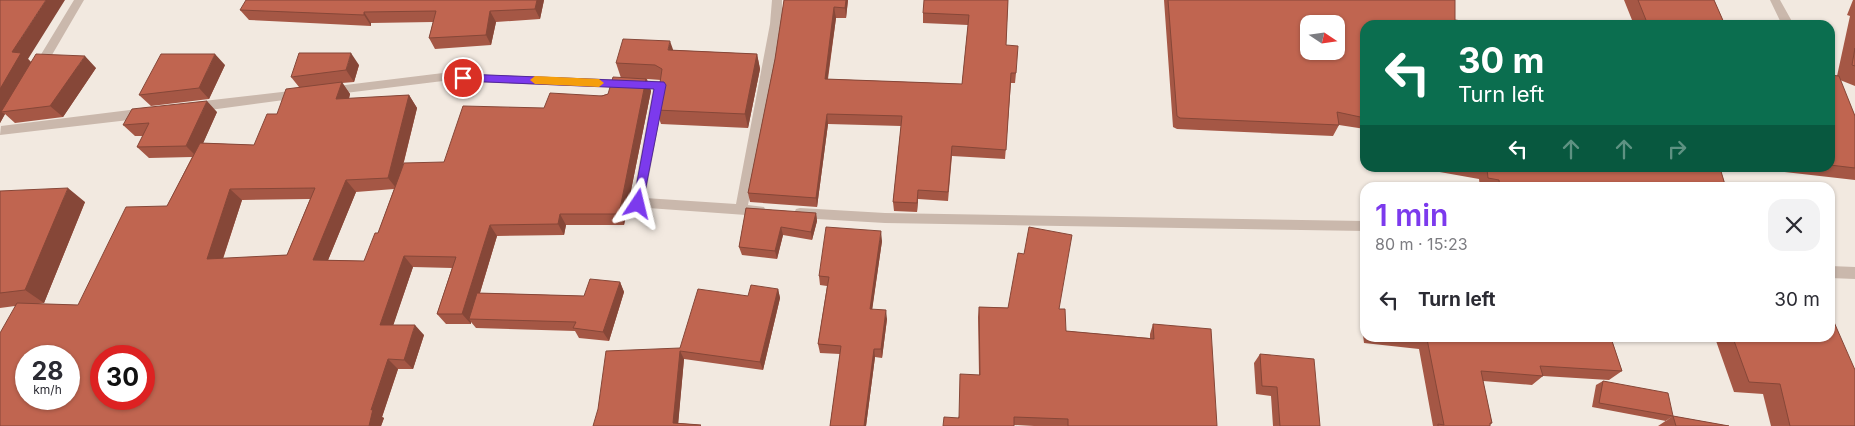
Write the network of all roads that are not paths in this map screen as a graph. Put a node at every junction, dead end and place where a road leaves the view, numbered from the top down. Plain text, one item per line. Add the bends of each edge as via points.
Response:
1 (79, 0) edge
2 (777, 0) edge
3 (1775, 0) edge
4 (1785, 20) edge
5 (30, 82) edge
6 (178, 109) edge
7 (158, 112) edge
8 (11, 114) edge
9 (1, 132) edge
10 (741, 210) junction
11 (770, 211) edge
12 (789, 212) edge
13 (1360, 226) edge
14 (1835, 272) edge
15 (1855, 272) edge

1 - 5 street
2 - 10 street via 776,24
3 - 4 street
6 - 10 street via 443,77 660,85 638,204
7 - 9 street
8 - 9 street
10 - 11 street
12 - 13 street via 885,218
14 - 15 street

